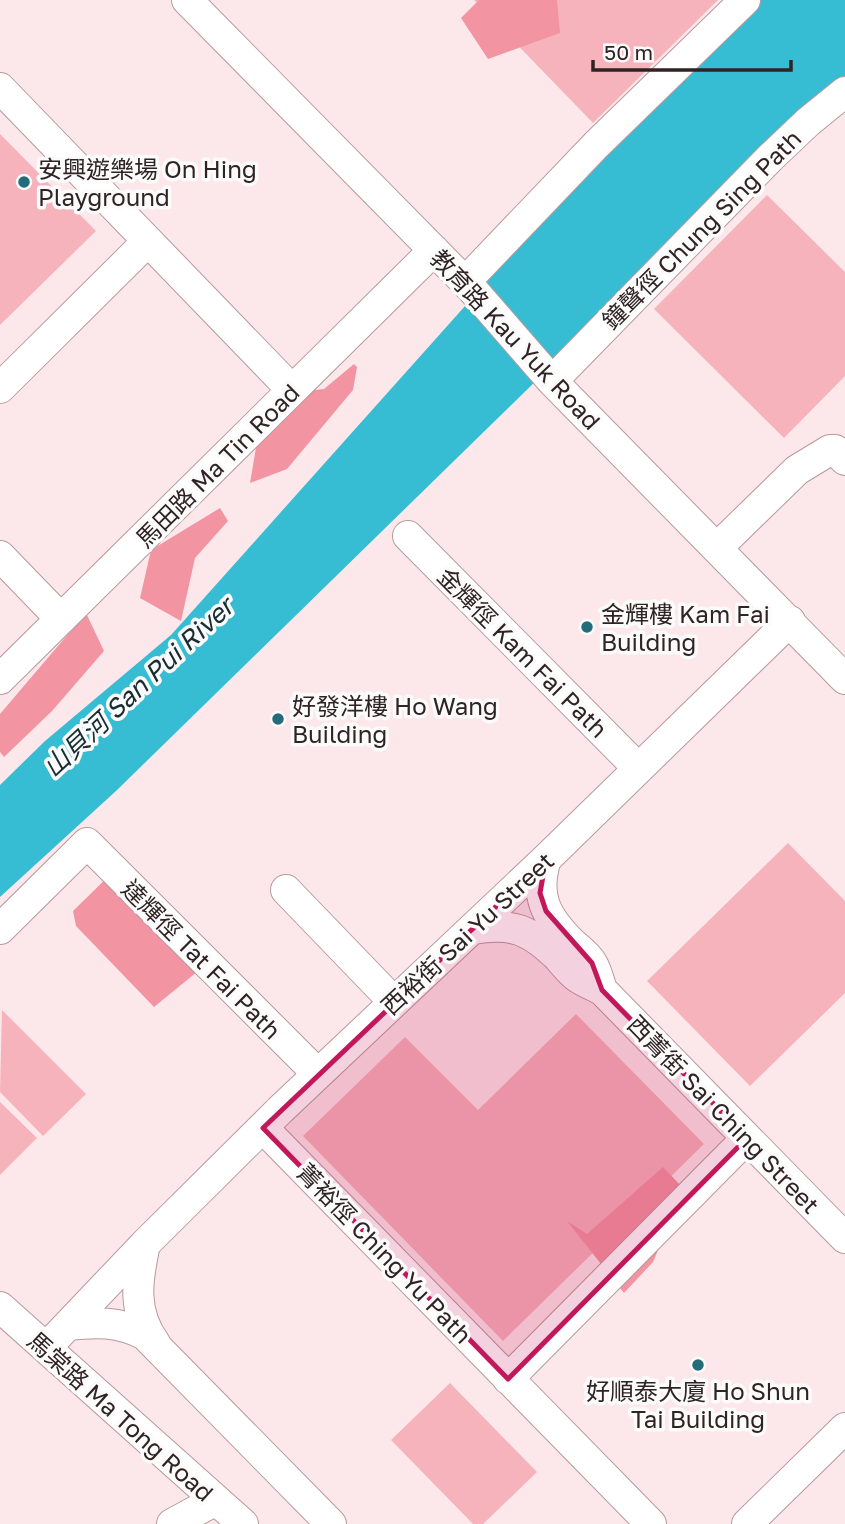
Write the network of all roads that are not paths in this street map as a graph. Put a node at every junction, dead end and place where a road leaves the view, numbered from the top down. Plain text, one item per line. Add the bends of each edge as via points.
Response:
1 (187, 0) edge
2 (745, 0) edge
3 (0, 88) edge
4 (845, 92) edge
5 (149, 241) junction
6 (433, 250) junction
7 (469, 285) junction
8 (551, 370) junction
9 (0, 388) edge
10 (292, 390) junction
11 (845, 460) edge
12 (408, 536) dead end
13 (717, 548) junction
14 (0, 556) edge
15 (61, 619) junction
16 (790, 621) junction
17 (0, 679) edge
18 (845, 679) edge
19 (638, 768) junction
20 (546, 859) junction
21 (286, 890) dead end
22 (0, 929) edge
23 (473, 929) junction
24 (602, 990) junction
25 (394, 1002) junction
26 (318, 1074) junction
27 (262, 1128) junction
28 (747, 1138) junction
29 (845, 1238) edge
30 (145, 1244) junction
31 (0, 1307) edge
32 (68, 1325) junction
33 (157, 1346) junction
34 (46, 1348) junction
35 (508, 1378) junction
36 (841, 1441) edge
37 (216, 1500) junction
38 (173, 1524) edge
39 (243, 1524) edge
40 (331, 1524) edge
41 (651, 1524) edge
42 (747, 1524) edge

1 - 6 street, 教育路 Kau Yuk Road
2 - 7 street via 596,145
3 - 5 street
4 - 8 street, 鐘聲徑 Chung Sing Path via 808,122
5 - 9 street
5 - 10 street
6 - 7 street, 教育路 Kau Yuk Road
6 - 10 street, 馬田路 Ma Tin Road
7 - 8 street, 教育路 Kau Yuk Road
8 - 13 street, 教育路 Kau Yuk Road
10 - 15 street, 馬田路 Ma Tin Road
11 - 13 street via 830,450 797,470
12 - 19 street, 金輝徑 Kam Fai Path
13 - 16 street, 教育路 Kau Yuk Road
14 - 15 street
15 - 17 street, 馬田路 Ma Tin Road
16 - 18 street, 教育路 Kau Yuk Road
16 - 19 street, 西裕街 Sai Yu Street
19 - 20 street, 西裕街 Sai Yu Street
20 - 23 street, 西裕街 Sai Yu Street
20 - 24 street, 西菁街 Sai Ching Street via 540,876 546,911 592,962
21 - 25 street
22 - 26 street, 達輝徑 Tat Fai Path via 87,843
23 - 24 street, 西菁街 Sai Ching Street via 494,925 531,934 576,977
23 - 25 street, 西裕街 Sai Yu Street
24 - 28 street, 西菁街 Sai Ching Street
25 - 26 street, 西裕街 Sai Yu Street
26 - 27 street, 西裕街 Sai Yu Street
27 - 30 street, 西裕街 Sai Yu Street
27 - 35 street, 菁裕徑 Ching Yu Path
28 - 29 street, 西菁街 Sai Ching Street
28 - 35 street
30 - 32 street, 西裕街 Sai Yu Street
30 - 33 street via 138,1308
31 - 34 street, 馬棠路 Ma Tong Road
32 - 33 street via 112,1322 129,1326
32 - 34 street
33 - 40 street
34 - 37 street, 馬棠路 Ma Tong Road
35 - 41 street, 菁裕徑 Ching Yu Path
36 - 42 street
37 - 38 street
37 - 39 street, 馬棠路 Ma Tong Road

